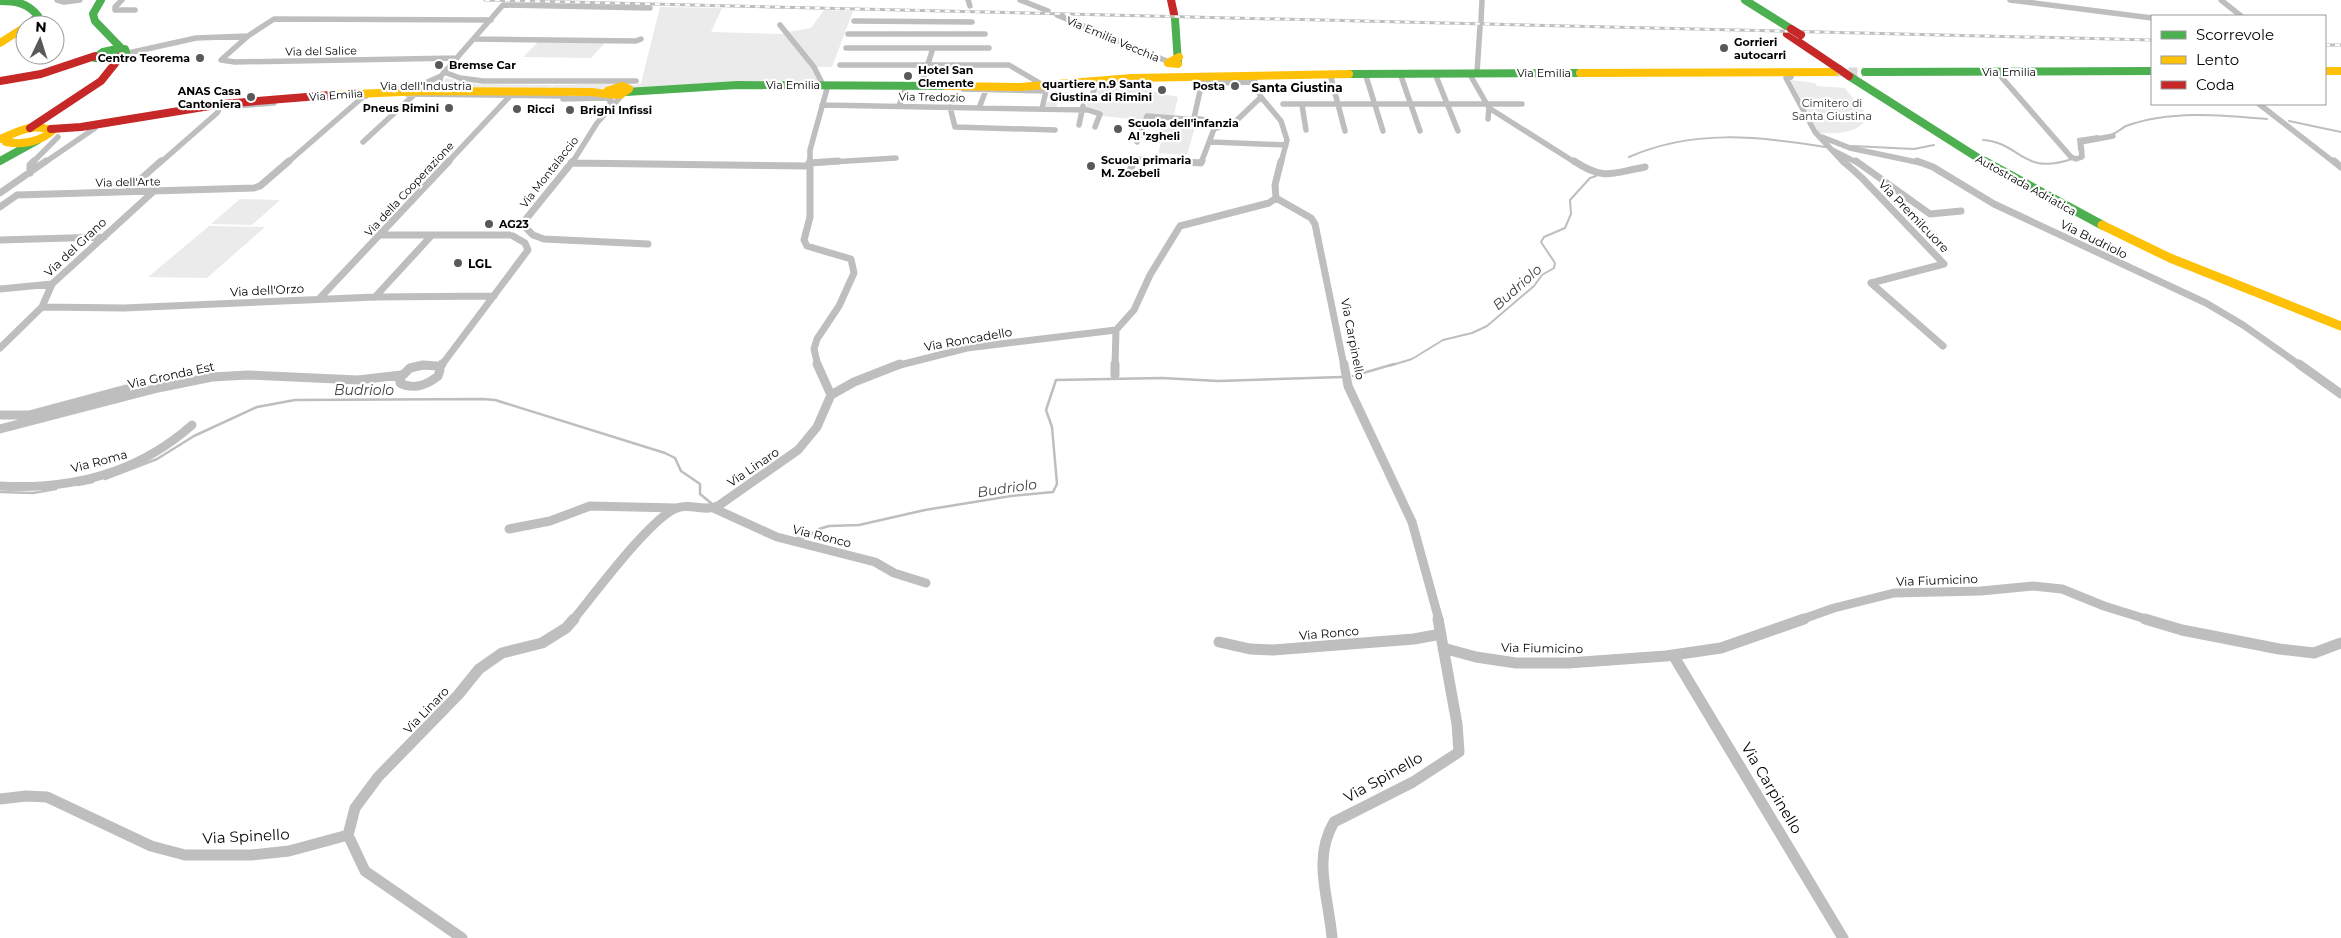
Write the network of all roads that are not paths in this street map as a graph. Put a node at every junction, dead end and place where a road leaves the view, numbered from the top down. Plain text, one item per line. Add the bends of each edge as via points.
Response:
1 (0, 0) edge
2 (57, 0) edge
3 (80, 0) edge
4 (102, 0) edge
5 (122, 0) edge
6 (1020, 0) edge
7 (1044, 0) edge
8 (1170, 0) edge
9 (1482, 0) edge
10 (1734, 0) edge
11 (1745, 0) edge
12 (2010, 0) edge
13 (2221, 0) edge
14 (26, 1) edge
15 (503, 5) joint
16 (650, 8) dead end
17 (136, 10) dead end
18 (1046, 10) joint
19 (37, 15) edge
20 (1057, 15) dead end
21 (2240, 15) edge
22 (2151, 18) edge
23 (491, 20) junction
24 (854, 22) dead end
25 (942, 22) junction
26 (972, 22) dead end
27 (780, 26) dead end
28 (1789, 31) junction
29 (15, 34) edge
30 (848, 34) dead end
31 (939, 34) junction
32 (985, 34) dead end
33 (248, 36) junction
34 (475, 38) junction
35 (641, 39) dead end
36 (0, 43) edge
37 (846, 48) dead end
38 (933, 48) junction
39 (989, 48) dead end
40 (112, 55) junction
41 (457, 58) junction
42 (1175, 63) junction
43 (840, 65) dead end
44 (927, 65) junction
45 (2326, 71) edge
46 (2341, 71) edge
47 (1849, 72) junction
48 (1997, 72) junction
49 (2151, 72) edge
50 (443, 74) junction
51 (1472, 74) junction
52 (1786, 74) junction
53 (1330, 75) junction
54 (1504, 75) dead end
55 (1366, 76) junction
56 (1401, 76) junction
57 (1436, 76) junction
58 (1254, 79) junction
59 (1197, 80) junction
60 (0, 81) edge
61 (1096, 81) junction
62 (1043, 85) junction
63 (829, 86) junction
64 (920, 86) junction
65 (944, 87) junction
66 (1333, 87) junction
67 (905, 88) junction
68 (1310, 88) dead end
69 (1020, 89) junction
70 (986, 90) junction
71 (388, 91) junction
72 (621, 92) junction
73 (1093, 93) dead end
74 (414, 94) junction
75 (453, 95) junction
76 (589, 95) junction
77 (364, 96) junction
78 (510, 96) junction
79 (1261, 97) junction
80 (304, 98) junction
81 (1283, 104) dead end
82 (1338, 104) junction
83 (1375, 104) junction
84 (1411, 104) junction
85 (1448, 104) junction
86 (1522, 104) dead end
87 (822, 105) junction
88 (1302, 105) junction
89 (2260, 105) edge
90 (222, 106) junction
91 (899, 106) junction
92 (1488, 106) junction
93 (950, 108) junction
94 (979, 108) junction
95 (1083, 108) junction
96 (1042, 110) junction
97 (1488, 119) dead end
98 (1196, 120) junction
99 (1079, 125) dead end
100 (1095, 127) dead end
101 (95, 128) dead end
102 (1214, 129) junction
103 (1055, 130) dead end
104 (1306, 130) dead end
105 (49, 131) junction
106 (1346, 131) dead end
107 (1383, 131) dead end
108 (1420, 131) dead end
109 (1458, 131) dead end
110 (2113, 136) dead end
111 (1822, 137) junction
112 (5, 140) edge
113 (363, 142) dead end
114 (1137, 142) dead end
115 (1210, 142) junction
116 (1286, 145) junction
117 (1830, 150) junction
118 (896, 158) dead end
119 (0, 159) edge
120 (571, 163) junction
121 (809, 164) junction
122 (1646, 167) dead end
123 (2341, 167) edge
124 (1130, 171) dead end
125 (30, 173) junction
126 (126, 192) junction
127 (154, 192) junction
128 (0, 193) edge
129 (1276, 198) junction
130 (0, 200) edge
131 (10, 200) junction
132 (0, 207) edge
133 (1961, 211) dead end
134 (522, 224) junction
135 (380, 234) junction
136 (432, 235) junction
137 (512, 235) junction
138 (104, 237) junction
139 (0, 240) edge
140 (648, 244) dead end
141 (52, 284) junction
142 (0, 289) edge
143 (494, 296) junction
144 (375, 297) junction
145 (319, 298) junction
146 (42, 307) junction
147 (2341, 319) edge
148 (2341, 326) edge
149 (1116, 330) junction
150 (1943, 346) dead end
151 (0, 348) edge
152 (450, 355) junction
153 (429, 364) junction
154 (439, 368) junction
155 (1115, 375) dead end
156 (381, 379) joint
157 (401, 379) junction
158 (126, 389) dead end
159 (2341, 394) edge
160 (831, 395) junction
161 (0, 415) edge
162 (192, 425) dead end
163 (0, 429) edge
164 (0, 486) edge
165 (676, 508) junction
166 (713, 508) junction
167 (509, 529) dead end
168 (926, 584) dead end
169 (1441, 634) junction
170 (1219, 642) dead end
171 (2341, 642) edge
172 (1443, 648) junction
173 (1673, 655) junction
174 (0, 799) edge
175 (348, 835) junction
176 (462, 938) edge
177 (1332, 938) edge
178 (1843, 938) edge

1 - 14 main road
2 - 3 street
4 - 40 main road via 93,17
5 - 17 street via 115,10
6 - 18 street
7 - 18 street
8 - 42 main road via 1174,17
9 - 51 street
10 - 28 main road, Autostrada Adriatica
11 - 28 main road, Autostrada Adriatica
12 - 22 street
13 - 21 street
14 - 19 main road
15 - 16 street
15 - 23 street
20 - 42 street, Via Emilia Vecchia
23 - 33 street via 280,19 268,22
23 - 34 street
24 - 25 street
25 - 26 street
25 - 31 street
27 - 63 street
28 - 47 main road, Autostrada Adriatica
29 - 36 main road
30 - 31 street
31 - 32 street
31 - 38 street
33 - 40 street via 197,38
33 - 41 street, Via del Salice via 222,61
34 - 35 street
34 - 41 street
37 - 38 street
38 - 39 street
38 - 44 street
40 - 60 main road
40 - 105 main road via 102,81
41 - 50 street
42 - 59 main road, Via Emilia Vecchia via 1184,75
43 - 44 street
44 - 62 street via 1012,66
44 - 64 street
45 - 46 main road
47 - 48 main road, Via Emilia
47 - 52 main road, Via Emilia
47 - 147 main road, Autostrada Adriatica via 2042,188 2129,232 2210,268
47 - 148 main road, Autostrada Adriatica via 1994,169 2084,217 2170,258
48 - 49 main road, Via Emilia
48 - 110 street via 2068,155 2080,159 2083,155 2081,142
50 - 71 street via 423,84
50 - 72 street via 483,81
50 - 75 street via 439,85
51 - 52 main road, Via Emilia
51 - 53 main road, Via Emilia
51 - 54 street, Via Emilia
51 - 57 street, Via Emilia
51 - 92 street
52 - 111 street, Via Premilcuore via 1814,132
53 - 55 street, Via Emilia
53 - 58 main road, Via Emilia
53 - 66 street
55 - 56 street, Via Emilia
55 - 83 street
56 - 57 street, Via Emilia
56 - 84 street
57 - 85 street
58 - 59 main road, Via Emilia
58 - 79 street
59 - 61 main road, Via Emilia
59 - 98 street
61 - 62 main road, Via Emilia
61 - 73 street
62 - 69 main road, Via Emilia
63 - 64 main road, Via Emilia
63 - 67 street, Via Emilia
63 - 72 main road, Via Emilia via 730,85
63 - 87 street
64 - 65 main road, Via Emilia
65 - 67 street, Via Emilia
65 - 69 main road, Via Emilia
65 - 70 street, Via Emilia
66 - 68 street
66 - 82 street
67 - 91 street
69 - 70 street, Via Emilia
69 - 96 street via 1046,91
70 - 94 street
71 - 74 main road, Via Emilia
71 - 80 main road, Via Emilia
72 - 76 main road, Via Emilia
72 - 120 street, Via Montalaccio
74 - 75 main road, Via Emilia
74 - 77 street, Via dell'Industria
74 - 113 street
75 - 78 main road, Via Emilia
75 - 78 street, Via dell'Industria
76 - 78 main road, Via Emilia
76 - 78 street, Via dell'Industria via 569,99
77 - 80 street, Via dell'Industria
77 - 127 street, Via dell'Arte via 260,186 242,190
78 - 135 street, Via della Cooperazione
79 - 102 street via 1238,120
79 - 116 street via 1281,121
80 - 90 main road, Via Emilia
81 - 88 street
82 - 83 street
82 - 88 street
82 - 106 street
83 - 84 street
83 - 107 street
84 - 85 street
84 - 108 street
85 - 92 street
85 - 109 street
86 - 92 street
87 - 91 street, Via Tredozio
87 - 121 street via 811,142
88 - 104 street
89 - 123 street
90 - 105 main road, Via Emilia
90 - 126 street
91 - 93 street, Via Tredozio
92 - 97 street
92 - 122 street via 1596,174
93 - 94 street, Via Tredozio
93 - 103 street via 954,127
94 - 96 street, Via Tredozio
95 - 96 street, Via Tredozio
95 - 99 street
95 - 100 street via 1100,116
98 - 102 street via 1205,120
98 - 114 street via 1147,116
101 - 125 street
102 - 115 street
105 - 112 main road, Via Emilia via 30,128
105 - 112 main road, Via Emilia via 24,144
105 - 119 main road
105 - 125 street via 30,165
111 - 117 street, Via Premilcuore
111 - 159 street, Via Budriolo via 1850,148 1911,159 1933,167 1994,204 2206,303
112 - 119 main road via 8,152
115 - 116 street
115 - 124 street via 1201,163 1134,155
116 - 129 street via 1275,185
117 - 133 street, Via Premilcuore via 1850,157 1930,214
117 - 150 street, Via Premilcuore via 1862,178 1944,264 1871,283
118 - 121 street
120 - 121 street
120 - 134 street, Via Montalaccio
121 - 160 street via 810,208 805,244 851,259 855,268 839,306 817,339 814,350
125 - 128 street
126 - 127 street, Via dell'Arte
126 - 131 street, Via dell'Arte via 17,195
127 - 138 street, Via del Grano
129 - 149 street via 1269,204 1180,226 1150,274 1134,310
129 - 169 street, Via Carpinello via 1311,218 1318,230 1348,386 1412,522
130 - 131 street
131 - 132 street, Via dell'Arte
134 - 137 street
134 - 140 street, Via Montalaccio via 533,236 544,239
135 - 136 street
135 - 145 street, Via della Cooperazione
136 - 137 street
136 - 144 street
137 - 143 street, Via Gronda Est via 525,243 528,250
138 - 139 street
138 - 141 street, Via del Grano
141 - 142 street
141 - 146 street, Via del Grano
143 - 144 street, Via dell'Orzo
143 - 152 street, Via Gronda Est
144 - 145 street, Via dell'Orzo
145 - 146 street, Via dell'Orzo via 124,308
146 - 151 street, Via del Grano
149 - 155 street
149 - 160 street, Via Roncadello via 1009,342 924,357 864,376
152 - 153 street
152 - 154 street, Via Gronda Est
153 - 154 street
153 - 157 street via 416,366
154 - 157 street, Via Gronda Est via 438,376 428,383 408,386
156 - 157 street, Via Gronda Est
156 - 163 street, Via Gronda Est via 327,380 248,375 205,378
158 - 161 street via 29,414
160 - 166 street, Via Linaro via 819,426 799,449 781,466
162 - 164 street, Via Roma via 156,454 135,465 43,486
165 - 166 street
165 - 167 street via 590,506 550,520
165 - 175 street, Via Linaro via 638,543 566,628 542,643 502,653 479,669 378,777 355,808
166 - 168 street, Via Ronco via 777,537 875,562 903,577
169 - 170 street, Via Ronco via 1273,650
169 - 172 street, Via Carpinello
171 - 173 street, Via Fiumicino via 2314,653 2279,649 2182,630 2104,606 2062,589 2033,586 1894,593 1834,608 1721,648
172 - 173 street, Via Fiumicino via 1516,663 1568,663
172 - 177 street, Via Spinello via 1459,752 1413,782 1334,822 1326,833 1322,865
173 - 178 street, Via Carpinello
174 - 175 street, Via Spinello via 47,797 151,846 185,855 270,853 304,848
175 - 176 street via 365,871

